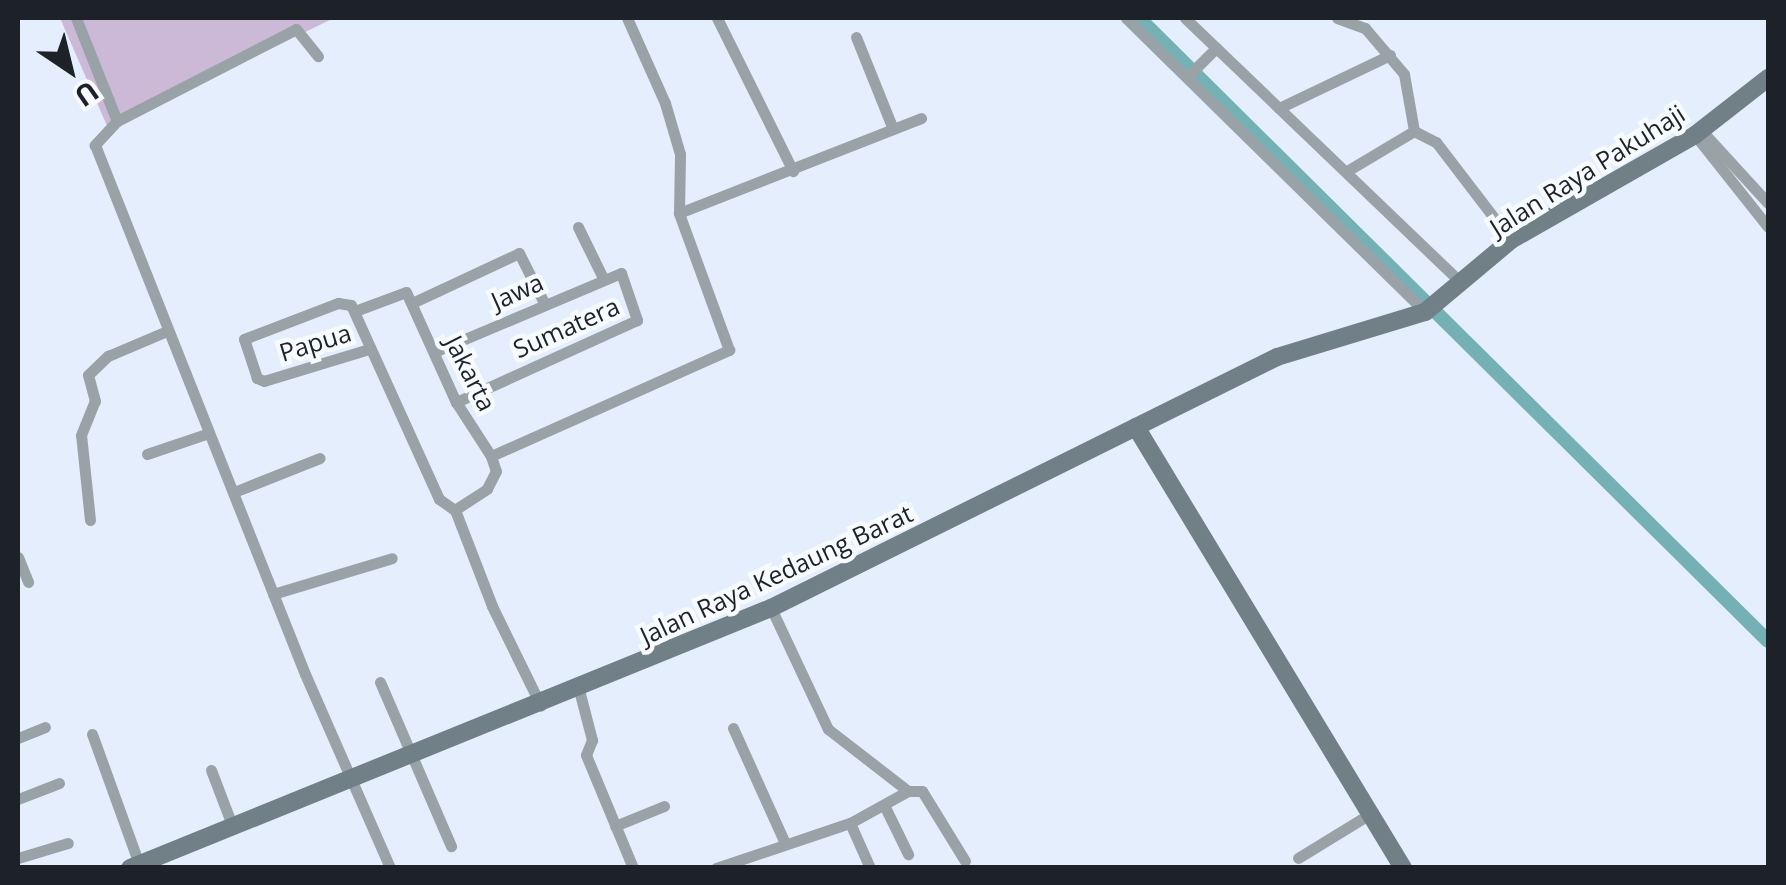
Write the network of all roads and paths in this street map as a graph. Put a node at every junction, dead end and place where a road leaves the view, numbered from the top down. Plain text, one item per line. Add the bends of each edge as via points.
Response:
1 (76, 18) edge
2 (627, 18) edge
3 (717, 18) edge
4 (1126, 18) edge
5 (1185, 18) edge
6 (1337, 18) edge
7 (856, 36) dead end
8 (1213, 51) junction
9 (1390, 55) junction
10 (318, 56) dead end
11 (1191, 73) junction
12 (1768, 78) edge
13 (1279, 108) junction
14 (921, 118) dead end
15 (117, 121) junction
16 (893, 130) junction
17 (1414, 131) junction
18 (1698, 133) junction
19 (793, 170) junction
20 (1347, 172) junction
21 (1768, 202) edge
22 (679, 213) junction
23 (578, 227) dead end
24 (1768, 227) edge
25 (1511, 240) junction
26 (603, 278) junction
27 (1457, 286) junction
28 (412, 303) junction
29 (544, 303) junction
30 (1429, 309) junction
31 (355, 311) junction
32 (638, 318) joint
33 (167, 331) junction
34 (369, 349) junction
35 (434, 352) junction
36 (456, 402) junction
37 (1136, 427) junction
38 (209, 432) junction
39 (147, 454) dead end
40 (491, 456) junction
41 (320, 458) dead end
42 (234, 492) junction
43 (455, 510) junction
44 (90, 520) dead end
45 (18, 557) edge
46 (392, 558) dead end
47 (28, 582) dead end
48 (273, 594) junction
49 (771, 608) junction
50 (380, 682) dead end
51 (580, 690) junction
52 (541, 706) junction
53 (45, 728) dead end
54 (733, 728) dead end
55 (92, 734) dead end
56 (18, 738) edge
57 (412, 755) junction
58 (210, 770) dead end
59 (348, 775) junction
60 (59, 783) dead end
61 (908, 790) junction
62 (18, 799) edge
63 (884, 804) junction
64 (664, 806) dead end
65 (1373, 812) junction
66 (850, 823) junction
67 (232, 824) junction
68 (615, 826) junction
69 (784, 841) junction
70 (68, 842) dead end
71 (451, 846) dead end
72 (908, 854) dead end
73 (18, 858) edge
74 (1298, 858) dead end
75 (964, 861) dead end
76 (135, 866) edge
77 (390, 868) edge
78 (633, 868) edge
79 (716, 868) edge
80 (870, 868) edge
81 (1403, 868) edge

1 - 15 street
2 - 22 street via 680,154
3 - 19 street
4 - 11 street
5 - 8 street
6 - 9 street via 1365,28
7 - 16 street
8 - 11 street
8 - 13 street
9 - 13 street
9 - 17 street via 1404,74
10 - 15 street via 296,29
11 - 30 street
12 - 18 street, Jalan Raya Pakuhaji
13 - 20 street
14 - 16 street
15 - 33 street via 95,145
16 - 19 street
17 - 20 street
17 - 25 street via 1436,142
18 - 21 street
18 - 24 street
18 - 25 street, Jalan Raya Pakuhaji
19 - 22 street
20 - 27 street
22 - 40 street via 729,350
23 - 26 street
25 - 27 street, Jalan Raya Pakuhaji
26 - 29 street, Jawa
26 - 32 street, Jawa via 619,272
27 - 30 street, Jalan Raya Pakuhaji
28 - 29 street via 522,253
28 - 31 street via 400,290
28 - 35 street, Jakarta
29 - 35 street, Jawa
30 - 37 street, Jalan Raya Kedaung Barat via 1278,356
31 - 34 street
31 - 34 street, Papua via 338,303 244,339 257,378
32 - 36 street, Sumatera
33 - 38 street
33 - 44 street via 108,356 88,375 94,401 81,436
34 - 43 street via 439,499
35 - 36 street, Jakarta
36 - 40 street, Jakarta
37 - 49 street, Jalan Raya Kedaung Barat
37 - 65 street
38 - 39 street
38 - 42 street
40 - 43 street via 496,471 487,489
41 - 42 street
42 - 48 street
43 - 52 street
45 - 47 street
46 - 48 street
48 - 59 street
49 - 51 street, Jalan Raya Kedaung Barat
49 - 61 street via 828,729
50 - 57 street
51 - 52 street, Jalan Raya Kedaung Barat
51 - 68 street via 592,740 586,755
52 - 57 street, Jalan Raya Kedaung Barat
53 - 56 street
54 - 69 street
55 - 76 street
57 - 59 street, Jalan Raya Kedaung Barat
57 - 71 street
58 - 67 street
59 - 67 street, Jalan Raya Kedaung Barat
59 - 77 street
60 - 62 street
61 - 63 street
61 - 75 street via 922,791
63 - 66 street
63 - 72 street
64 - 68 street
65 - 74 street
65 - 81 street
66 - 69 street
66 - 80 street
67 - 76 street, Jalan Raya Kedaung Barat
68 - 78 street
69 - 79 street
70 - 73 street

